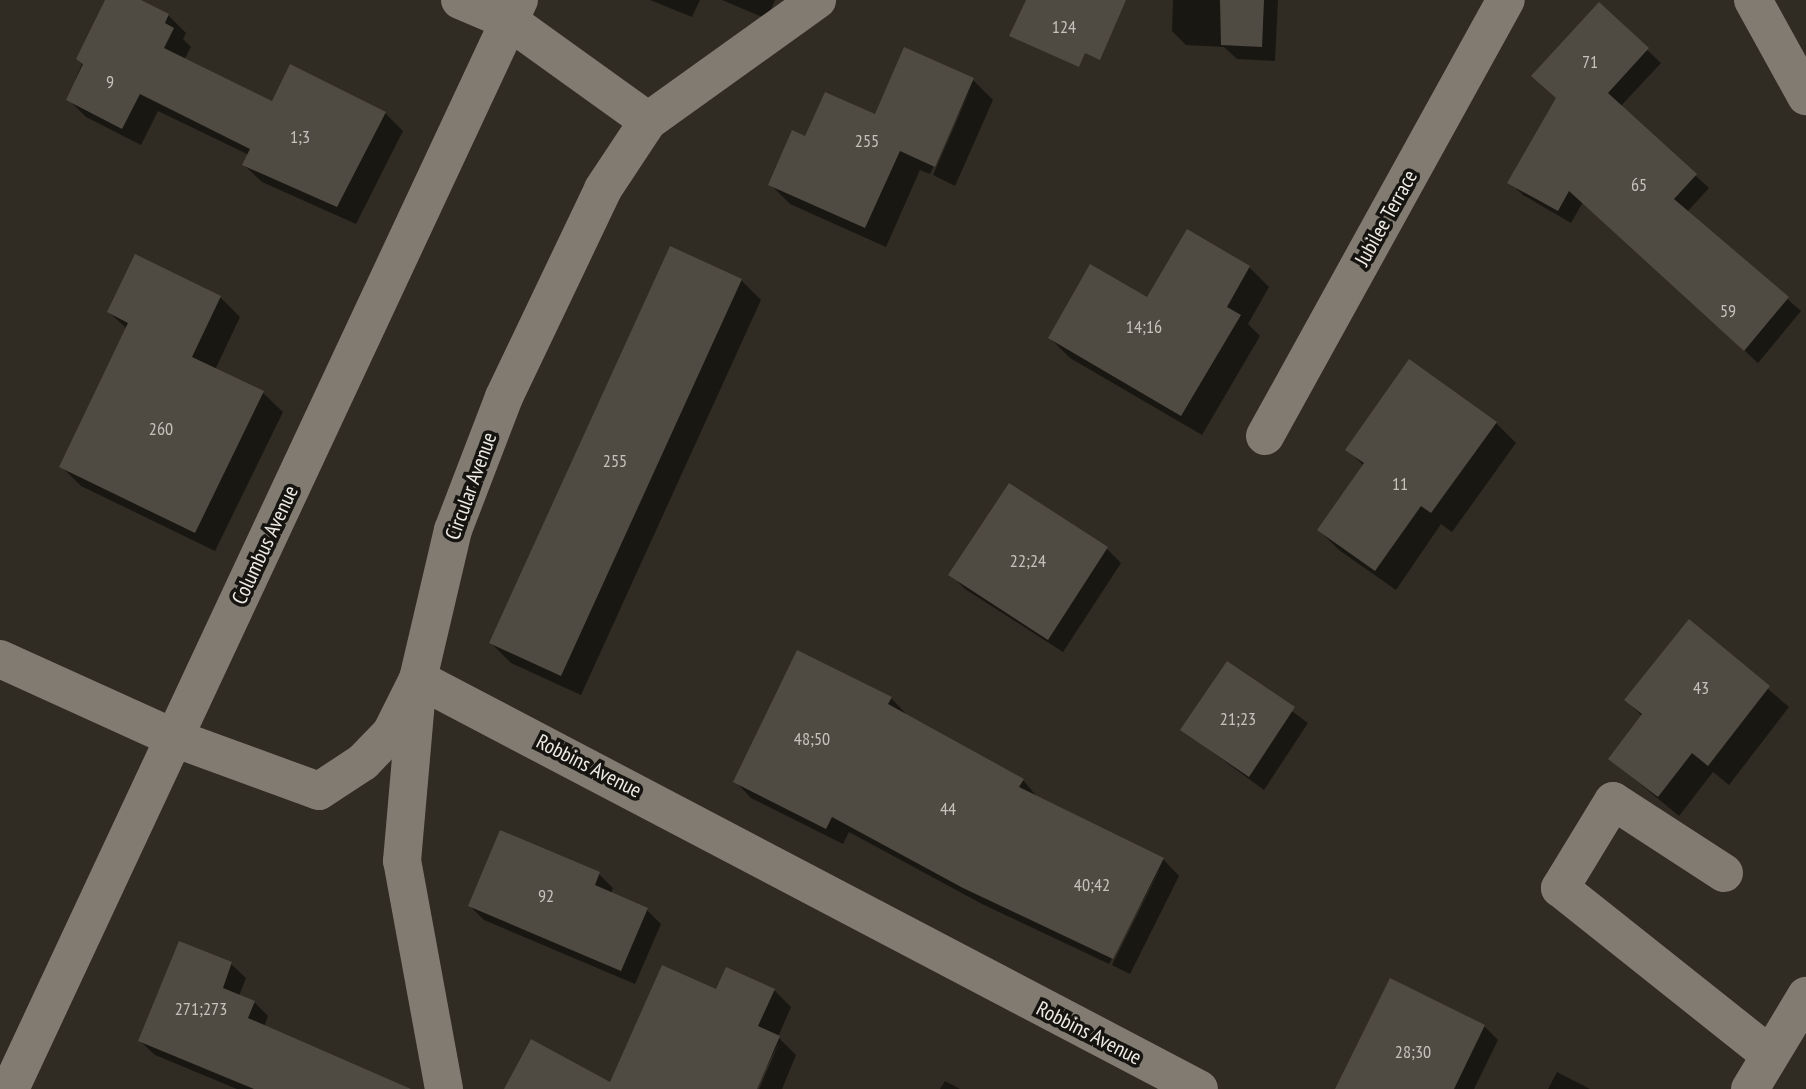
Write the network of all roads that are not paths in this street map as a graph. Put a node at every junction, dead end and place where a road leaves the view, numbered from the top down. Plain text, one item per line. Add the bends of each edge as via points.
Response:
1 (460, 0) edge
2 (817, 0) edge
3 (1506, 0) edge
4 (1754, 0) edge
5 (514, 10) edge
6 (1806, 96) edge
7 (648, 121) junction
8 (1265, 436) dead end
9 (0, 659) edge
10 (418, 679) junction
11 (174, 738) junction
12 (1724, 873) dead end
13 (1806, 996) edge
14 (1770, 1055) junction
15 (10, 1089) edge
16 (443, 1089) edge
17 (1199, 1089) edge
18 (1750, 1089) edge

1 - 5 street
2 - 7 street, Circular Avenue
3 - 8 street, Jubilee Terrace
4 - 6 street
5 - 7 street
5 - 11 street, Columbus Avenue
7 - 10 street, Circular Avenue via 603,189 504,397 453,530
9 - 11 street
10 - 11 street via 391,733 363,762 319,792
10 - 16 street, Circular Avenue via 402,861
10 - 17 street, Robbins Avenue
11 - 15 street, Columbus Avenue
12 - 14 street via 1613,801 1560,888
13 - 14 street
14 - 18 street

